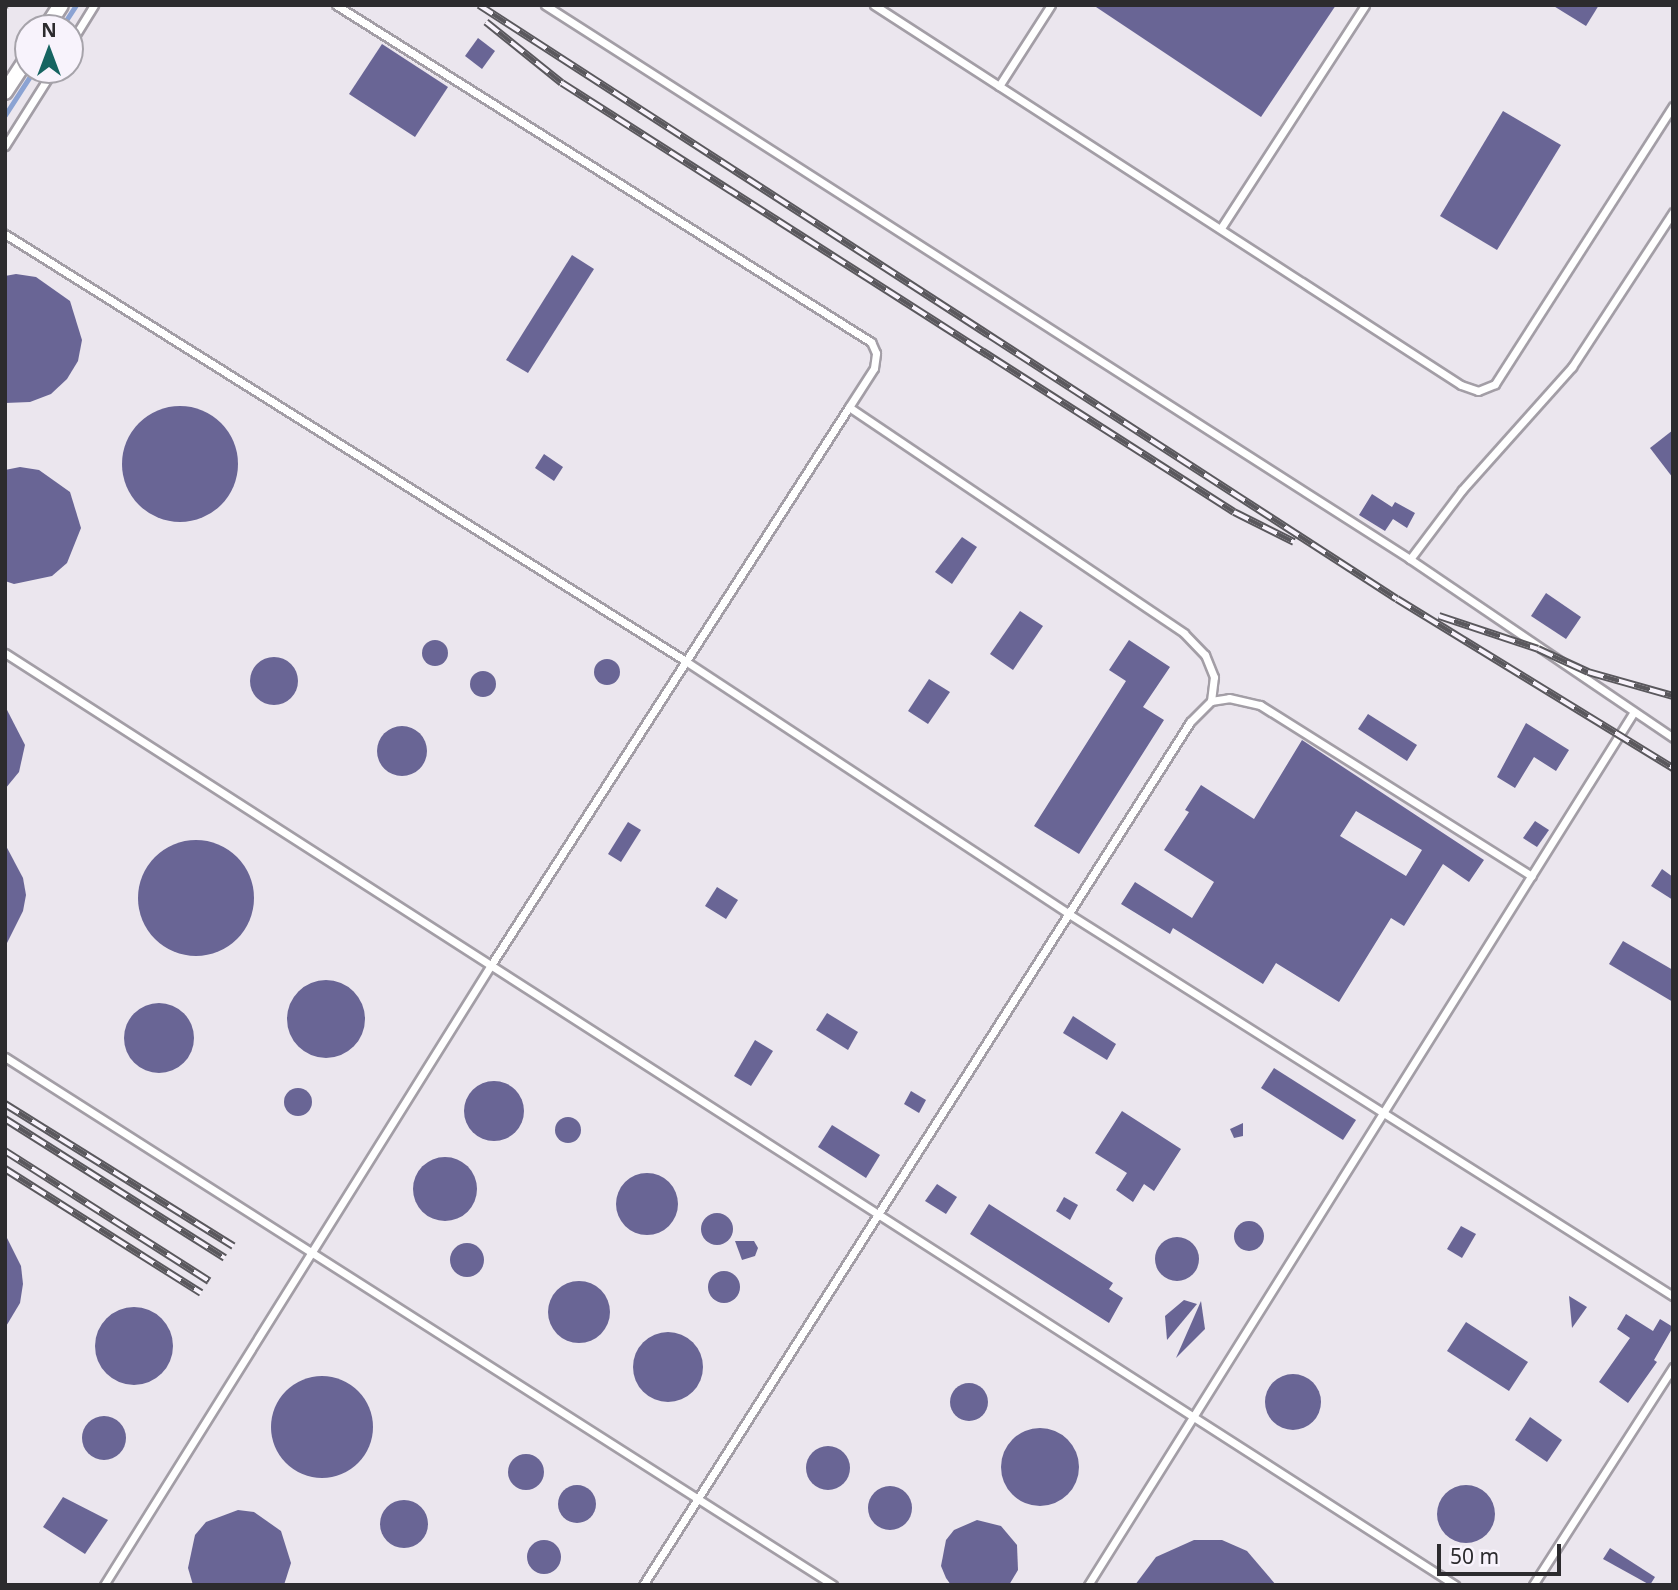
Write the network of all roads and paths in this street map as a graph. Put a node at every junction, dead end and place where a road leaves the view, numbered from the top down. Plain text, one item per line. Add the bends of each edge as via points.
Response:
1 (94, 5) edge
2 (337, 5) edge
3 (545, 5) edge
4 (874, 5) edge
5 (1051, 5) edge
6 (1365, 5) edge
7 (84, 21) edge
8 (44, 84) edge
9 (999, 86) junction
10 (1673, 106) edge
11 (5, 146) edge
12 (1673, 212) edge
13 (1221, 228) junction
14 (5, 234) edge
15 (849, 407) junction
16 (1410, 559) junction
17 (5, 653) edge
18 (684, 660) junction
19 (1210, 701) junction
20 (1633, 713) junction
21 (1673, 738) edge
22 (1532, 876) junction
23 (1069, 914) junction
24 (491, 965) junction
25 (5, 1057) edge
26 (1382, 1110) junction
27 (880, 1215) junction
28 (313, 1253) junction
29 (1673, 1296) edge
30 (1673, 1367) edge
31 (1193, 1416) junction
32 (699, 1499) junction
33 (104, 1585) edge
34 (643, 1585) edge
35 (833, 1585) edge
36 (1088, 1585) edge
37 (1455, 1585) edge
38 (1533, 1585) edge

1 - 7 lane
2 - 15 lane via 871,342 876,353 874,368
3 - 16 lane
4 - 9 lane
5 - 9 lane
6 - 13 lane
8 - 11 lane
9 - 13 lane
10 - 13 lane via 1487,389 1461,385
12 - 16 lane via 1572,367 1462,489
14 - 18 lane
15 - 18 lane
15 - 19 lane via 1184,633 1205,655 1214,677
16 - 20 lane
17 - 24 lane
18 - 23 lane
18 - 24 lane
19 - 22 lane via 1229,698 1260,705
19 - 23 lane via 1190,722
20 - 21 lane
20 - 22 lane
22 - 26 lane
23 - 26 lane
23 - 27 lane
24 - 27 lane
24 - 28 lane
25 - 28 lane
26 - 29 lane
26 - 31 lane
27 - 31 lane
27 - 32 lane
28 - 32 lane
28 - 33 lane
30 - 38 lane
31 - 36 lane
31 - 37 lane
32 - 34 lane
32 - 35 lane

